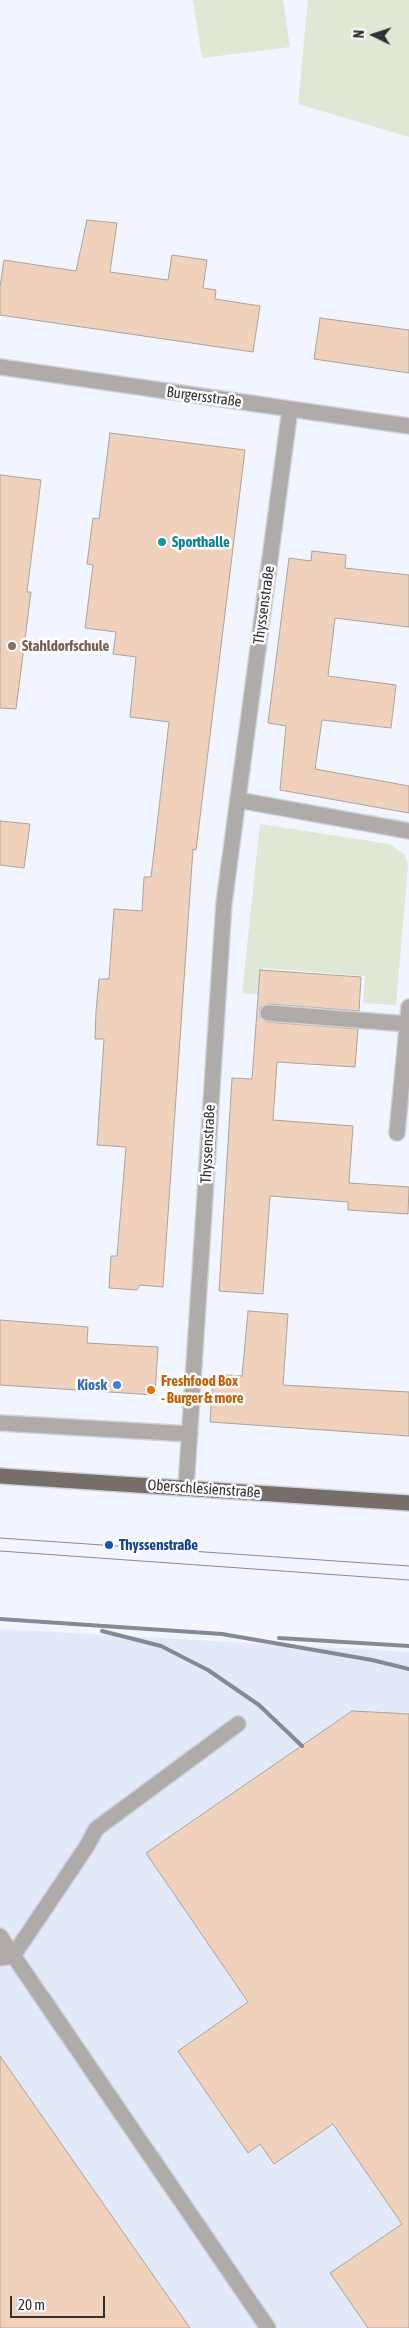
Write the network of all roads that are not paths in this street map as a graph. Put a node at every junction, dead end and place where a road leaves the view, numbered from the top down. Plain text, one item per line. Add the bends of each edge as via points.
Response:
1 (0, 367) edge
2 (290, 409) junction
3 (409, 426) edge
4 (238, 800) junction
5 (409, 831) edge
6 (409, 1007) edge
7 (268, 1013) dead end
8 (408, 1024) junction
9 (397, 1132) dead end
10 (0, 1423) edge
11 (190, 1434) junction
12 (0, 1476) edge
13 (186, 1488) junction
14 (409, 1503) edge
15 (238, 1724) dead end
16 (0, 1936) edge
17 (7, 1957) edge
18 (268, 2328) edge

1 - 2 street, Burgersstraße
2 - 3 street, Burgersstraße
2 - 4 street, Thyssenstraße
4 - 5 street
4 - 11 street, Thyssenstraße via 224,903 216,1006
6 - 8 street
7 - 8 street
8 - 9 street
10 - 11 street
11 - 13 street, Thyssenstraße
12 - 13 main road, Oberschlesienstraße
13 - 14 main road, Oberschlesienstraße
15 - 17 street via 96,1829
16 - 17 street
17 - 18 street

